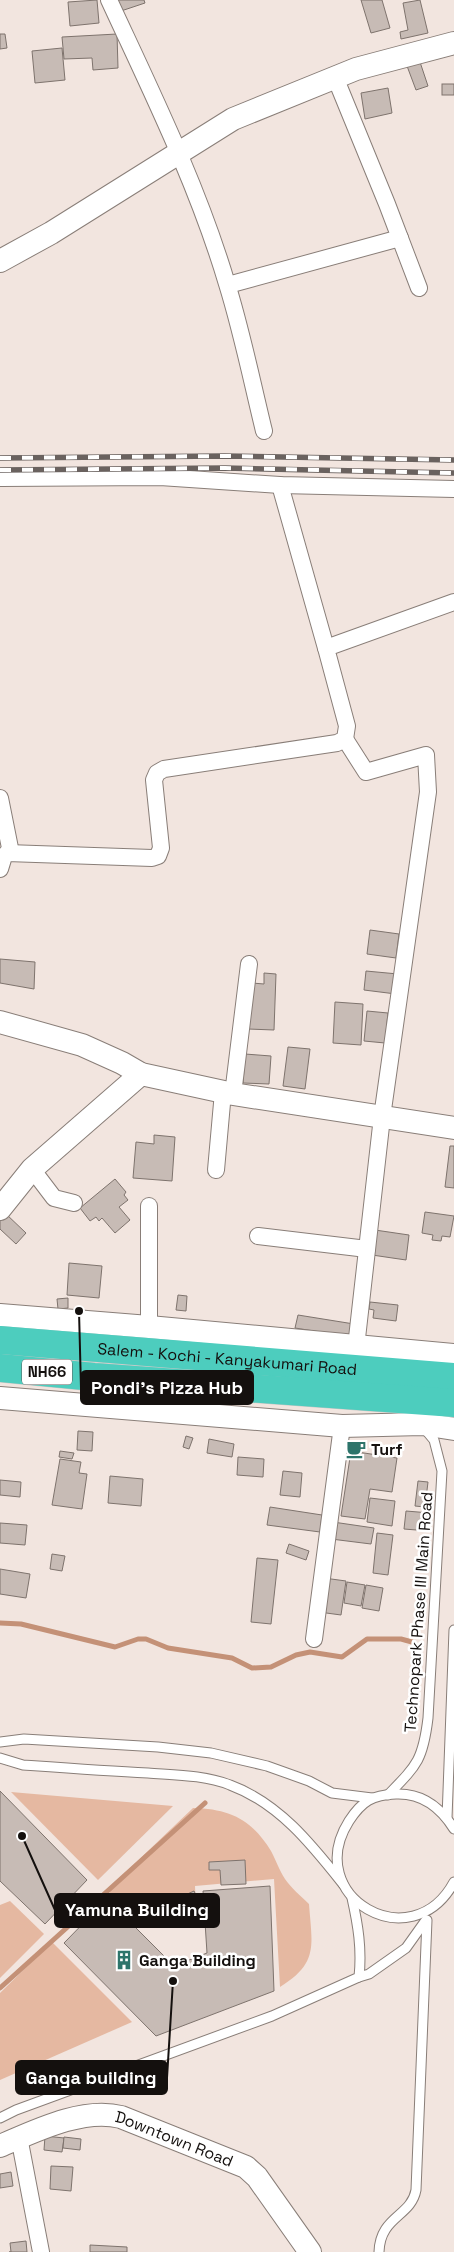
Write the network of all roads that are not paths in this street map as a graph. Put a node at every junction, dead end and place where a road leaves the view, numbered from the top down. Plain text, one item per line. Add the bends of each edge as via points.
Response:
1 (110, 0) edge
2 (454, 43) edge
3 (335, 78) junction
4 (179, 153) junction
5 (400, 238) junction
6 (0, 261) edge
7 (228, 284) junction
8 (419, 288) dead end
9 (264, 431) dead end
10 (0, 478) edge
11 (280, 485) junction
12 (454, 489) edge
13 (454, 602) edge
14 (326, 648) junction
15 (345, 738) junction
16 (0, 798) edge
17 (11, 853) junction
18 (0, 869) edge
19 (249, 964) dead end
20 (0, 1022) edge
21 (142, 1074) junction
22 (228, 1093) junction
23 (382, 1117) junction
24 (454, 1128) edge
25 (32, 1170) junction
26 (216, 1170) dead end
27 (74, 1203) dead end
28 (148, 1206) dead end
29 (0, 1209) edge
30 (258, 1236) dead end
31 (367, 1249) junction
32 (0, 1315) edge
33 (149, 1327) junction
34 (0, 1340) edge
35 (356, 1347) junction
36 (454, 1355) edge
37 (0, 1368) edge
38 (454, 1377) edge
39 (0, 1398) edge
40 (454, 1403) edge
41 (422, 1424) junction
42 (342, 1426) junction
43 (454, 1429) edge
44 (454, 1630) edge
45 (314, 1639) dead end
46 (0, 1742) edge
47 (0, 1758) edge
48 (388, 1795) junction
49 (372, 1798) junction
50 (447, 1818) junction
51 (454, 1830) edge
52 (454, 1882) edge
53 (343, 1884) junction
54 (352, 1898) junction
55 (438, 1904) junction
56 (426, 1920) junction
57 (359, 1978) junction
58 (0, 2118) edge
59 (10, 2141) edge
60 (41, 2252) edge
61 (310, 2252) edge
62 (379, 2252) edge

1 - 4 street
2 - 3 street via 356,69
3 - 4 street via 233,119
3 - 5 street
4 - 6 street
4 - 7 street
5 - 7 street
5 - 8 street
7 - 9 street
10 - 11 street via 160,477
11 - 12 street
11 - 14 street
13 - 14 street
14 - 15 street via 347,726
15 - 17 street via 337,743 164,769 157,773 154,780 161,848 158,856
15 - 23 street via 366,772 426,755 428,792
16 - 17 street
17 - 18 street via 4,856
19 - 22 street
20 - 21 street via 82,1045
21 - 22 street
21 - 25 street
22 - 23 street
22 - 26 street
23 - 24 street
23 - 31 street
25 - 27 street via 54,1198
25 - 29 street
28 - 33 street
30 - 31 street
31 - 35 street
32 - 33 street
33 - 35 street
34 - 38 highway, Salem - Kochi - Kanyakumari Road / NH66
35 - 36 street
37 - 40 highway, Salem - Kochi - Kanyakumari Road / NH66
39 - 42 street
41 - 42 street
41 - 43 street
41 - 48 lane, Technopark Phase III Main Road via 434,1440 442,1471 428,1718 424,1748 419,1759
42 - 45 street
44 - 50 lane
46 - 49 lane via 24,1739 211,1753 267,1766 332,1793
47 - 53 lane via 23,1765 194,1776 230,1784 279,1813
48 - 49 lane
48 - 50 lane via 405,1794 421,1798
49 - 53 lane via 358,1807 340,1835 337,1860
50 - 51 lane
52 - 55 lane
53 - 54 lane
54 - 55 lane via 378,1915 394,1918 409,1917
54 - 57 lane via 362,1955
55 - 56 lane
56 - 57 lane via 406,1948
56 - 62 lane via 416,2190 413,2200 381,2234
57 - 58 lane via 272,2016
59 - 60 street
59 - 61 street, Downtown Road via 47,2126 95,2115 125,2118 246,2167 257,2177

